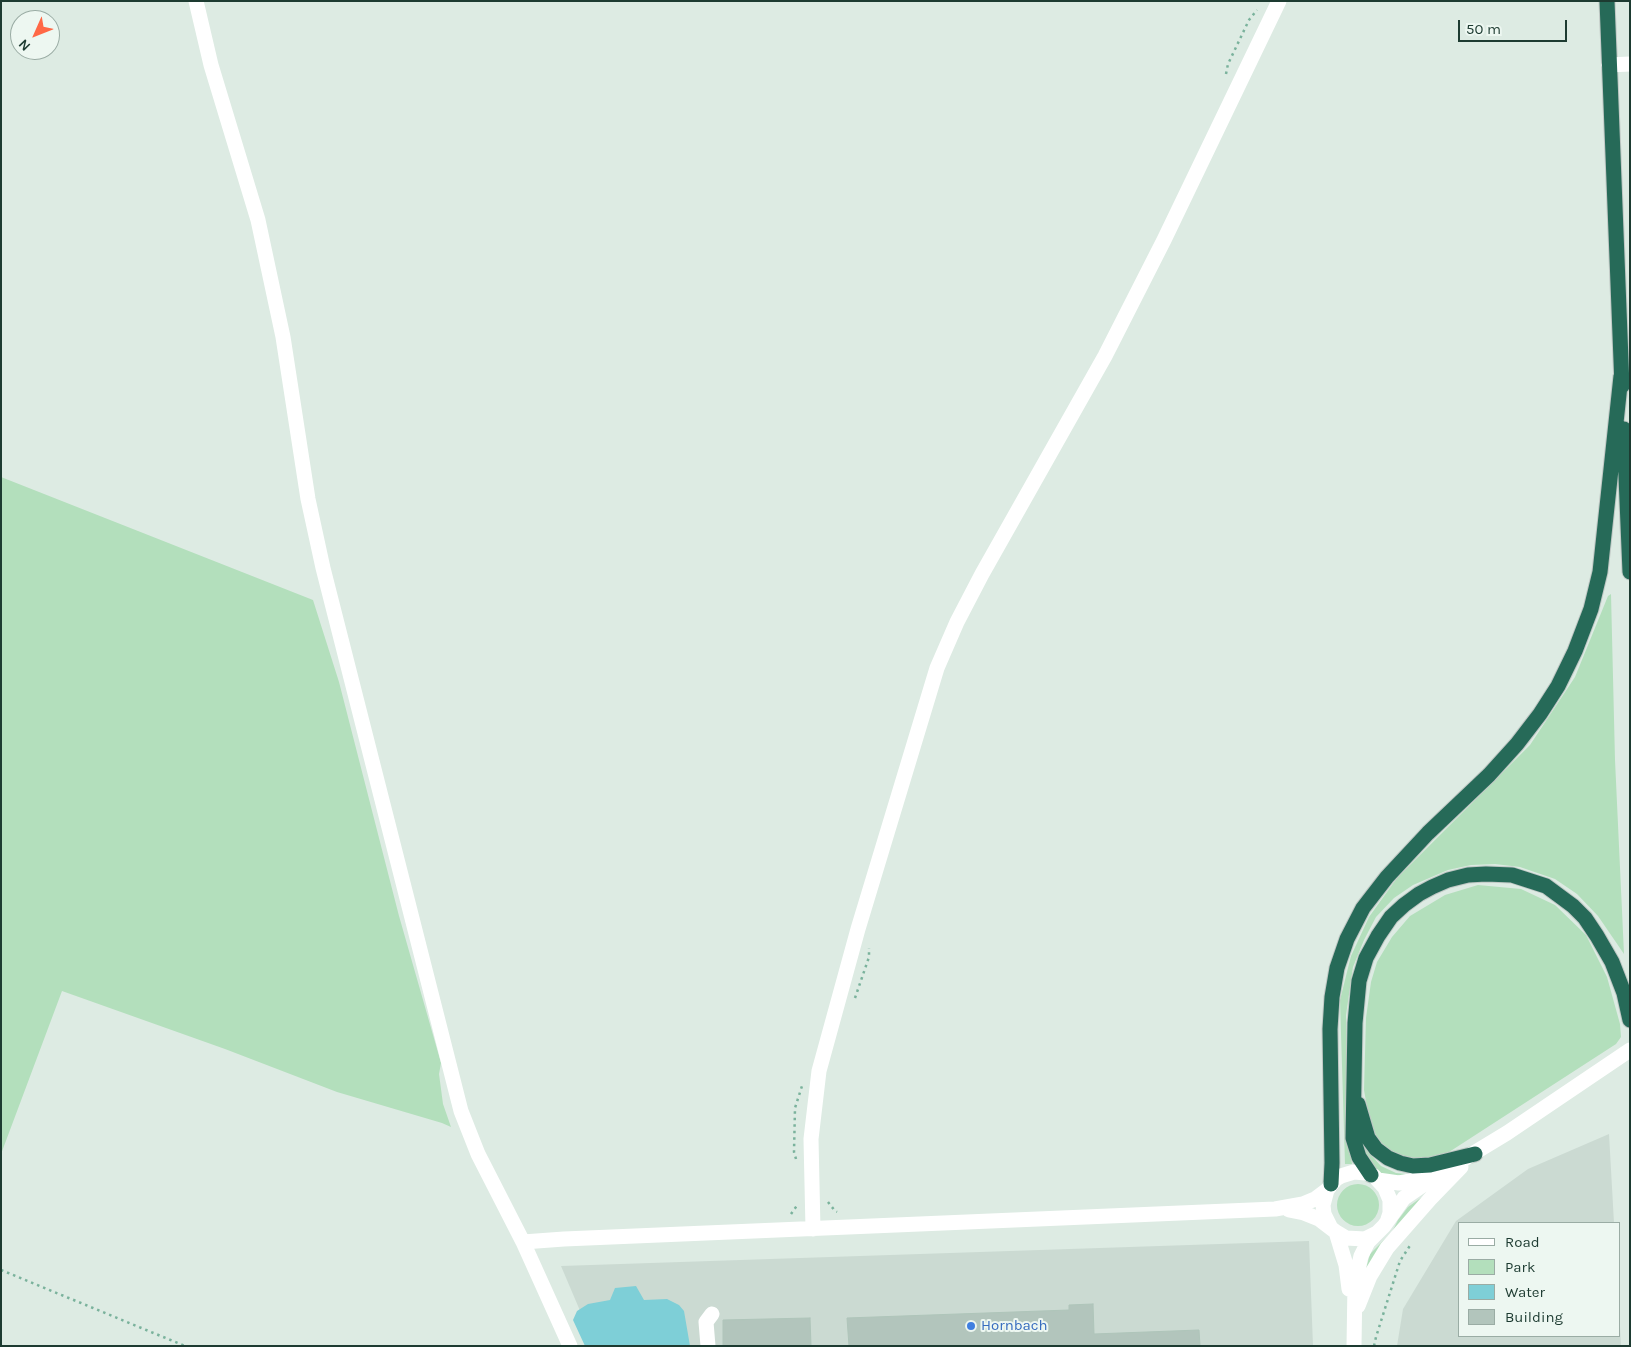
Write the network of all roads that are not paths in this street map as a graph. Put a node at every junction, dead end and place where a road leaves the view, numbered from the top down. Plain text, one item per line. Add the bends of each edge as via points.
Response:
1 (196, 1) edge
2 (1279, 1) edge
3 (1607, 1) edge
4 (1630, 64) edge
5 (1609, 65) junction
6 (1621, 376) junction
7 (1630, 572) edge
8 (1630, 1020) edge
9 (1630, 1050) edge
10 (1355, 1089) junction
11 (1475, 1154) junction
12 (1436, 1176) junction
13 (1374, 1178) junction
14 (1329, 1187) junction
15 (1275, 1208) junction
16 (1384, 1225) junction
17 (813, 1229) junction
18 (1333, 1229) junction
19 (523, 1242) junction
20 (712, 1314) dead end
21 (1354, 1318) junction
22 (570, 1346) edge
23 (708, 1346) edge
24 (1354, 1346) edge

1 - 19 street via 211,65 258,220 283,337 308,499 323,568 461,1110 478,1154
2 - 17 street via 1105,356 982,574 937,668 819,1071 810,1139
3 - 5 highway
4 - 5 street
5 - 6 highway
6 - 7 highway
6 - 14 highway via 1600,572 1591,610 1575,651 1549,700 1517,744 1387,877 1363,908 1347,939 1337,968 1330,1021 1332,1163
8 - 10 highway via 1612,962 1585,918 1573,906 1532,880 1504,874 1468,875 1432,887 1404,905 1391,917 1366,958 1359,981 1355,1023
9 - 11 street
10 - 11 highway via 1368,1138 1388,1158 1414,1166
10 - 13 highway via 1353,1138 1359,1157
11 - 12 street
11 - 21 street via 1387,1248 1370,1276
12 - 13 street via 1399,1183
12 - 16 street via 1404,1198
13 - 14 street via 1361,1172 1347,1174
13 - 16 street via 1385,1188 1390,1200 1390,1213
14 - 15 street via 1303,1204
14 - 18 street via 1323,1205 1324,1214
15 - 17 street
15 - 18 street via 1304,1213
16 - 18 street via 1370,1237 1357,1240 1346,1238
16 - 21 street via 1365,1248 1359,1262
17 - 19 street
18 - 21 street via 1346,1265
19 - 22 street
20 - 23 street via 706,1322
21 - 24 street

